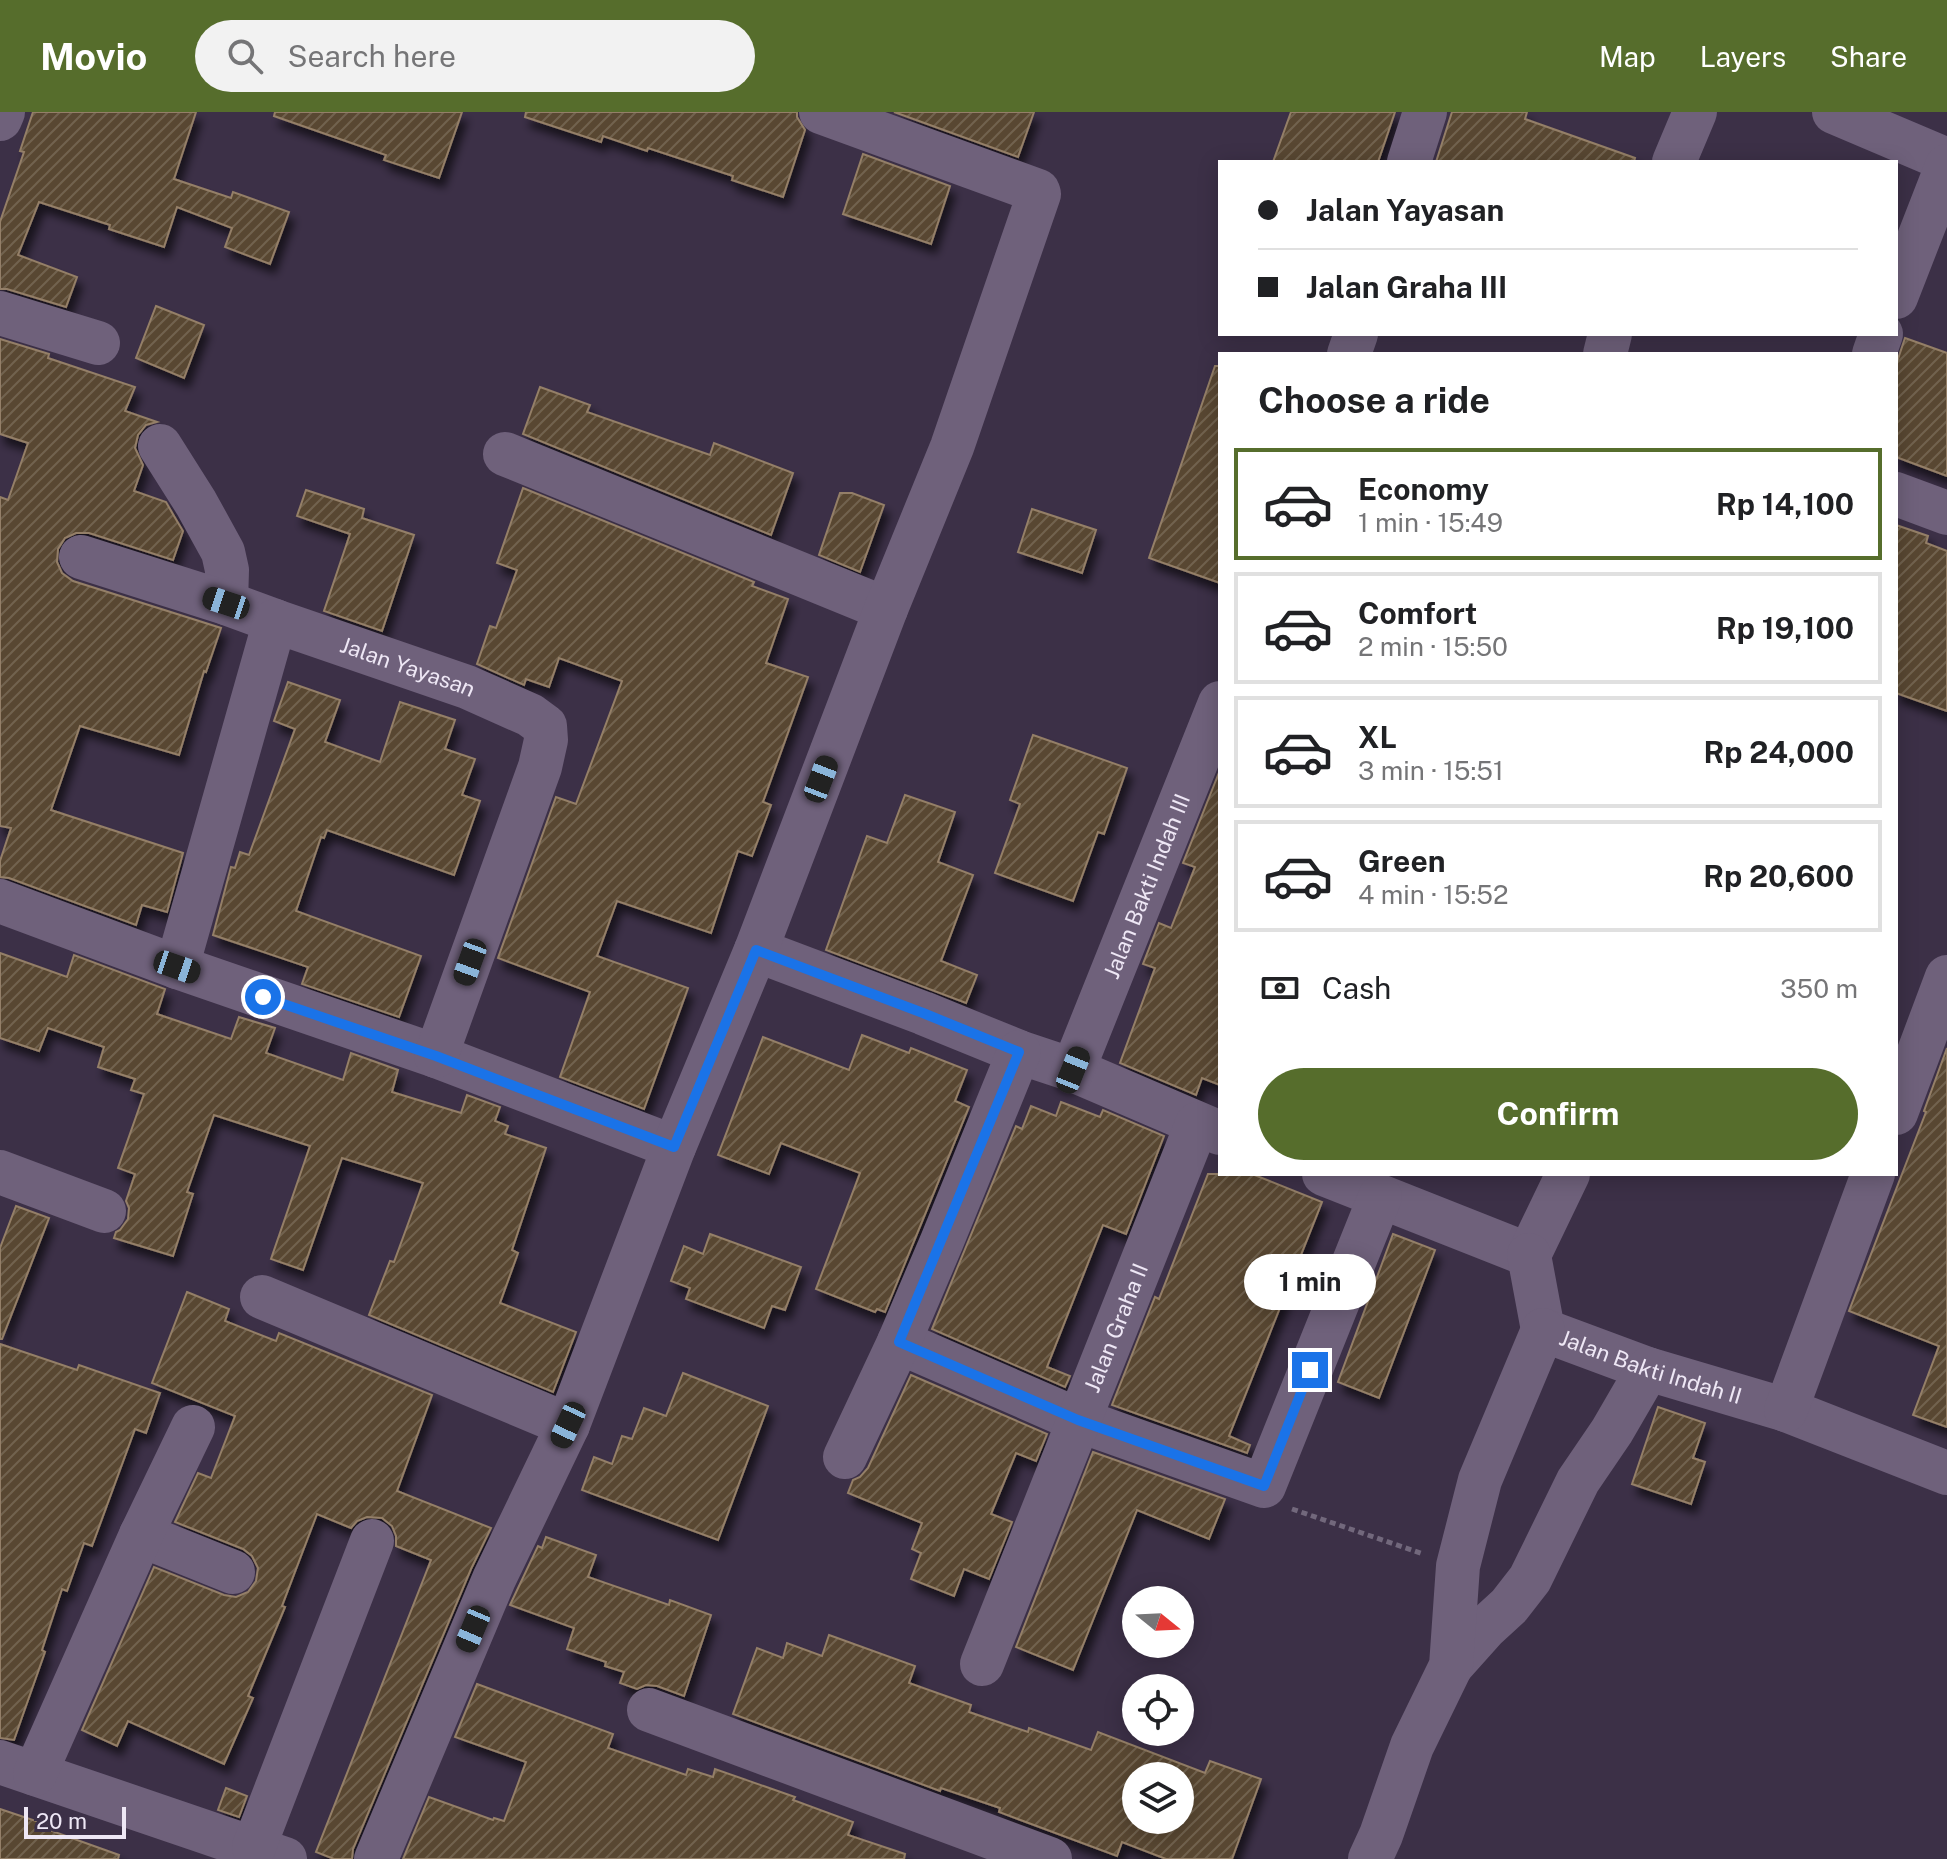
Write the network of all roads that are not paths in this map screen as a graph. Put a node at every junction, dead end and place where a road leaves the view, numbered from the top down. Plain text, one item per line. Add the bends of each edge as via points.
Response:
1 (3, 112) edge
2 (821, 112) edge
3 (1425, 112) edge
4 (1695, 112) edge
5 (1834, 112) edge
6 (0, 119) edge
7 (1410, 160) edge
8 (1675, 160) edge
9 (1947, 163) edge
10 (966, 196) dead end
11 (1032, 218) junction
12 (1898, 292) edge
13 (0, 313) edge
14 (98, 343) dead end
15 (160, 446) dead end
16 (505, 454) dead end
17 (1898, 495) edge
18 (1947, 513) edge
19 (81, 557) dead end
20 (226, 603) junction
21 (886, 609) junction
22 (275, 621) junction
23 (1218, 708) edge
24 (0, 901) edge
25 (756, 950) junction
26 (177, 967) junction
27 (1947, 977) edge
28 (1019, 1052) junction
29 (436, 1056) junction
30 (1073, 1070) junction
31 (1898, 1108) edge
32 (1208, 1129) edge
33 (674, 1147) junction
34 (0, 1172) edge
35 (1329, 1176) edge
36 (1567, 1176) edge
37 (1872, 1176) edge
38 (1380, 1197) junction
39 (104, 1211) dead end
40 (1529, 1255) junction
41 (262, 1297) dead end
42 (1543, 1330) junction
43 (899, 1342) junction
44 (1648, 1369) junction
45 (1786, 1410) junction
46 (1078, 1420) junction
47 (568, 1425) junction
48 (193, 1427) dead end
49 (845, 1457) dead end
50 (1947, 1473) edge
51 (141, 1535) junction
52 (372, 1541) dead end
53 (233, 1572) dead end
54 (982, 1664) dead end
55 (1451, 1666) junction
56 (649, 1710) dead end
57 (18, 1768) edge
58 (1376, 1847) edge
59 (269, 1853) edge
60 (376, 1859) edge
61 (1050, 1859) edge

1 - 6 street
2 - 11 street via 1038,191
3 - 7 street
4 - 8 street
5 - 9 street
9 - 12 street
10 - 11 street
11 - 21 street via 952,447
13 - 14 street
15 - 20 street via 223,552
16 - 21 street
17 - 18 street
19 - 20 street
20 - 22 street
21 - 25 street
22 - 26 street
22 - 29 street, Jalan Yayasan via 467,687 545,726 540,767
23 - 30 street, Jalan Bakti Indah III
24 - 26 street
25 - 28 street
25 - 33 street
26 - 29 street
27 - 31 street
28 - 30 street
28 - 43 street
29 - 33 street
30 - 32 street
32 - 46 street, Jalan Graha II
33 - 47 street
34 - 39 street
35 - 38 street
36 - 40 street
37 - 45 street
38 - 40 street
38 - 46 street via 1264,1486
40 - 42 street, Jalan Bakti Indah II
41 - 47 street
42 - 44 street, Jalan Bakti Indah II
42 - 55 street via 1480,1480 1458,1566
43 - 46 street
43 - 49 street
44 - 45 street, Jalan Bakti Indah II
44 - 55 street via 1578,1481 1530,1579
45 - 50 street, Jalan Bakti Indah II
46 - 54 street, Jalan Graha II
47 - 60 street via 494,1579
48 - 51 street
51 - 53 street
51 - 57 street
52 - 59 street via 262,1822
55 - 58 street via 1412,1746
56 - 61 street
57 - 59 street

